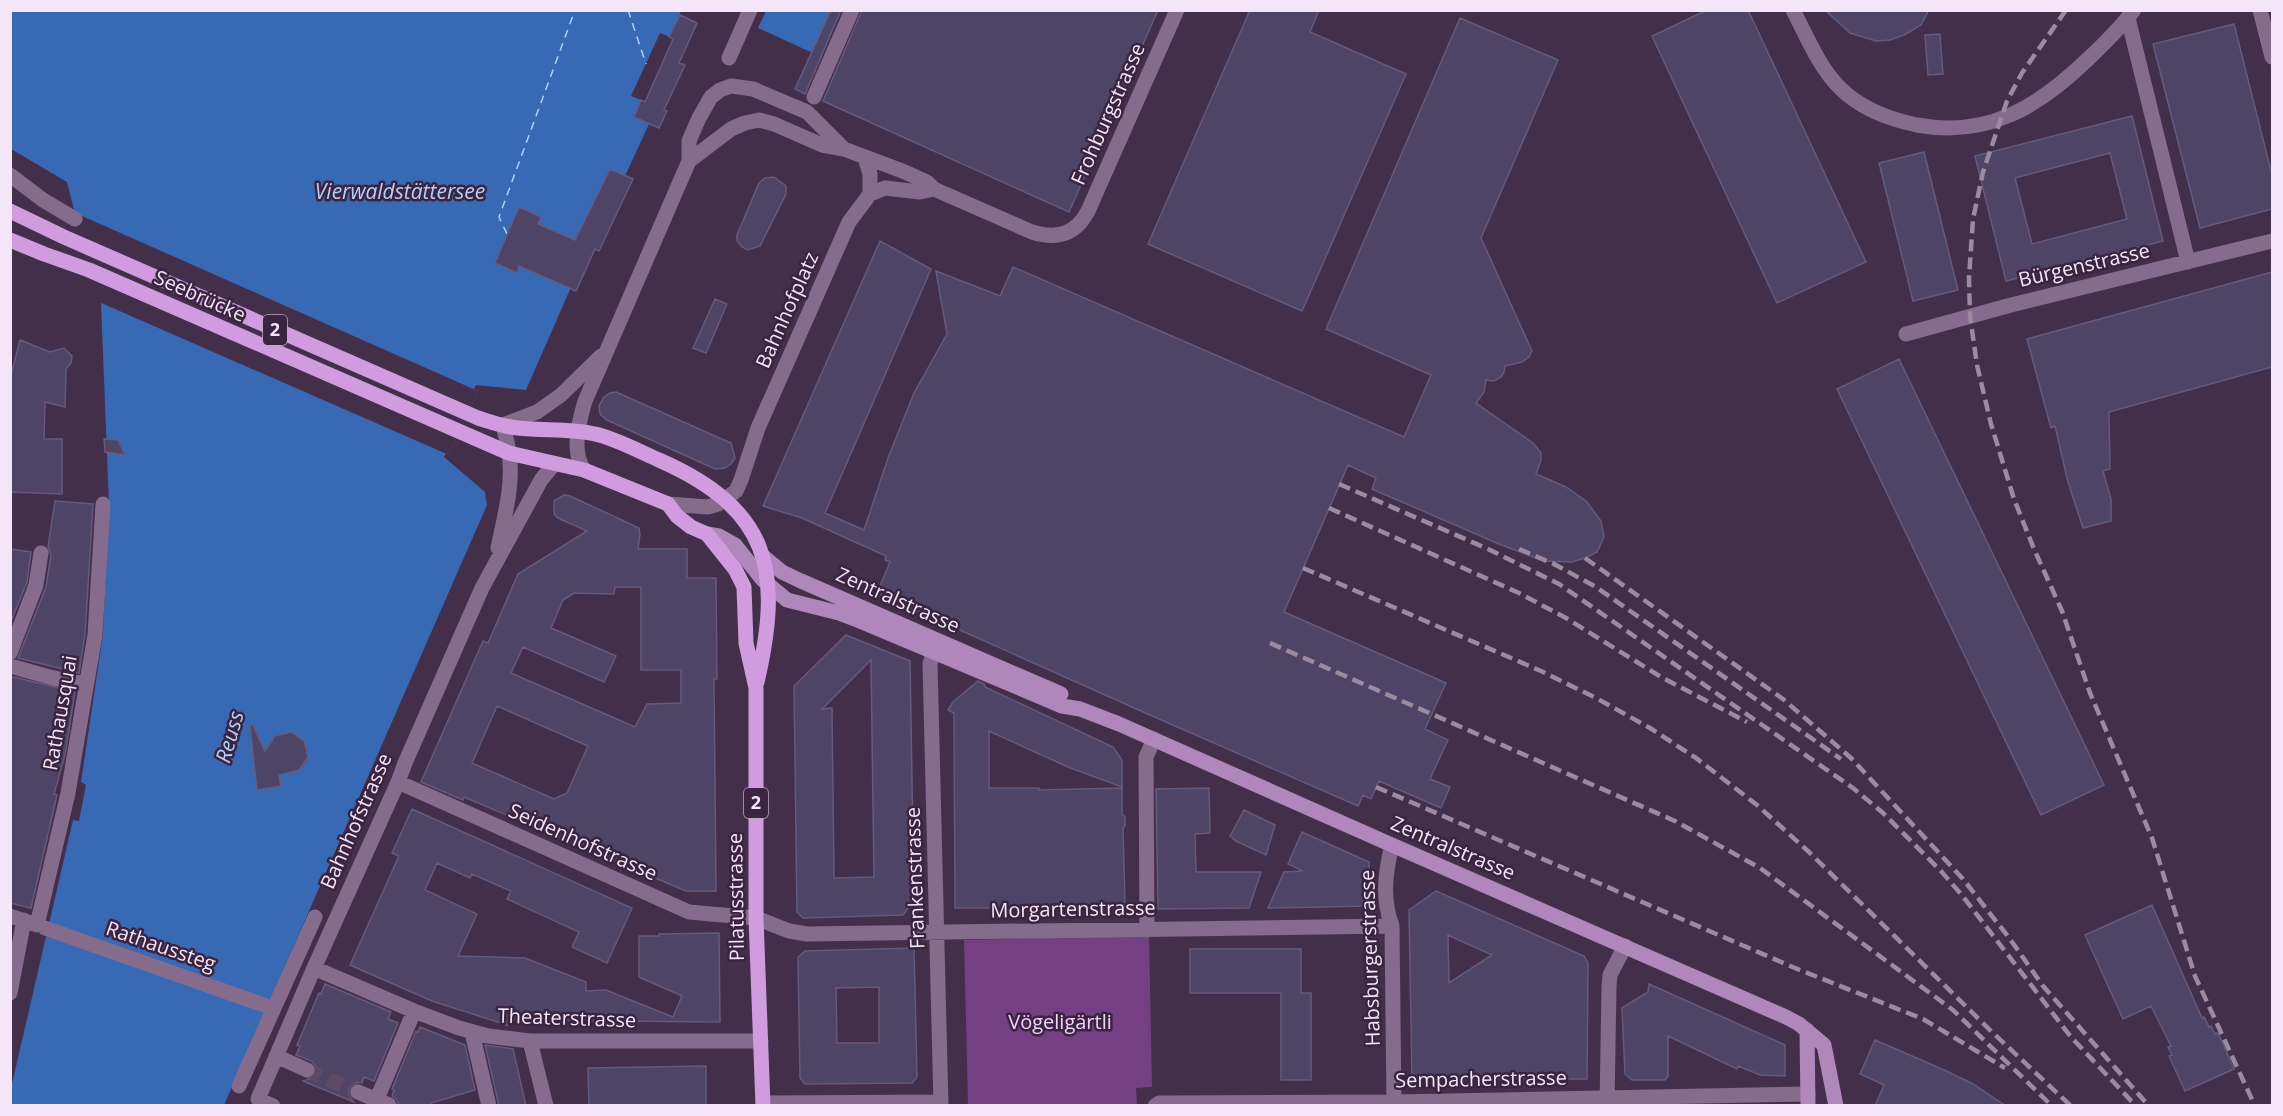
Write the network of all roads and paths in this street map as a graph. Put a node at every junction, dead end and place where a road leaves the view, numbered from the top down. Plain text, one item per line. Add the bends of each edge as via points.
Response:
1 (750, 10) edge
2 (852, 10) edge
3 (1177, 10) edge
4 (1793, 10) edge
5 (2260, 10) edge
6 (2131, 14) edge
7 (2272, 57) edge
8 (729, 58) dead end
9 (814, 98) dead end
10 (844, 149) junction
11 (866, 158) junction
12 (688, 161) junction
13 (10, 175) edge
14 (934, 189) junction
15 (870, 194) junction
16 (10, 211) edge
17 (75, 219) dead end
18 (2272, 241) edge
19 (16, 242) edge
20 (2188, 262) junction
21 (1906, 334) dead end
22 (605, 352) junction
23 (503, 425) junction
24 (578, 431) junction
25 (509, 453) junction
26 (554, 464) junction
27 (584, 470) junction
28 (725, 500) junction
29 (103, 504) dead end
30 (668, 504) junction
31 (707, 534) junction
32 (41, 554) dead end
33 (764, 557) junction
34 (495, 562) junction
35 (769, 586) junction
36 (934, 651) junction
37 (12, 660) edge
38 (86, 684) junction
39 (756, 688) junction
40 (1080, 709) junction
41 (1154, 739) junction
42 (398, 782) junction
43 (1392, 845) junction
44 (315, 917) dead end
45 (756, 918) junction
46 (29, 922) edge
47 (1392, 926) junction
48 (1147, 930) junction
49 (937, 932) junction
50 (1625, 946) junction
51 (314, 968) junction
52 (10, 993) edge
53 (264, 1005) dead end
54 (412, 1016) dead end
55 (1808, 1030) junction
56 (472, 1032) junction
57 (530, 1041) junction
58 (761, 1041) junction
59 (276, 1056) junction
60 (307, 1070) tunnel mouth
61 (239, 1086) dead end
62 (358, 1092) tunnel mouth
63 (1808, 1100) edge
64 (1607, 1102) edge
65 (380, 1103) edge
66 (763, 1104) edge
67 (941, 1104) edge
68 (1394, 1104) edge
69 (273, 1106) edge
70 (489, 1106) edge
71 (546, 1106) edge
72 (1155, 1106) edge
73 (1836, 1106) edge

1 - 8 street
2 - 9 street
3 - 14 street, Frohburgstrasse via 1088,211 1072,230 1043,236
4 - 6 street via 1822,65 1851,97 1886,117 1935,127 1984,124 2023,111 2064,83
5 - 7 street
6 - 20 street
10 - 11 street
10 - 12 street via 822,145 759,120 731,129
10 - 12 street via 807,112 753,89 731,86 711,97 689,141
11 - 14 street via 927,182
11 - 15 street
12 - 22 street
13 - 17 street
14 - 15 street via 920,192 885,188
15 - 28 street, Bahnhofplatz via 849,222 758,428 741,480
16 - 23 main road, Seebrücke / 2 via 468,414
18 - 20 street, Bürgenstrasse
19 - 25 main road, Seebrücke / 2
20 - 21 street, Bürgenstrasse via 2011,304
22 - 23 street via 537,412
22 - 24 street
23 - 24 main road, 2
23 - 25 street
24 - 27 street via 578,459
24 - 28 main road, 2 via 603,436 685,472
25 - 26 main road, 2
25 - 34 street, Bahnhofstrasse via 507,501
26 - 27 main road, 2
26 - 34 street, Bahnhofstrasse
27 - 30 main road, 2
28 - 30 street via 708,507
28 - 33 main road, Zentralstrasse / 2 via 746,523
29 - 38 street, Rathausquai via 95,635
30 - 31 main road, 2 via 691,527
31 - 35 main road, Zentralstrasse via 735,545
31 - 39 main road, Pilatusstrasse / 2 via 744,587 746,643
32 - 37 street via 36,585
33 - 35 main road, Pilatusstrasse / 2
33 - 40 main road, Zentralstrasse via 782,572 1068,697
34 - 42 street, Bahnhofstrasse
35 - 36 main road, Zentralstrasse via 787,600 839,613
35 - 39 main road, Pilatusstrasse / 2 via 765,645
36 - 40 main road, Zentralstrasse via 1062,706
36 - 49 street, Frankenstrasse via 930,664
37 - 38 street via 53,678
38 - 46 street, Rathausquai via 68,793
39 - 45 main road, Pilatusstrasse / 2
40 - 41 main road, Zentralstrasse
41 - 43 main road, Zentralstrasse
41 - 48 street via 1146,758
42 - 45 street, Seidenhofstrasse via 689,912
42 - 51 street, Bahnhofstrasse
43 - 47 street, Habsburgerstrasse via 1385,873
43 - 50 main road, Zentralstrasse
44 - 61 street
45 - 49 street, Morgartenstrasse via 789,931 807,933
45 - 58 main road, Pilatusstrasse / 2
46 - 52 street, Rathausquai
46 - 53 street, Rathaussteg
47 - 48 street, Morgartenstrasse
47 - 68 street, Habsburgerstrasse
48 - 49 street, Morgartenstrasse
49 - 67 street, Frankenstrasse
50 - 55 main road, Zentralstrasse
50 - 64 street via 1610,975
51 - 56 street, Theaterstrasse
51 - 59 street, Bahnhofstrasse
54 - 65 street
55 - 63 main road
55 - 73 main road via 1824,1045
56 - 57 street, Theaterstrasse
56 - 70 street
57 - 58 street, Theaterstrasse
57 - 71 street
58 - 66 main road, Pilatusstrasse / 2
59 - 60 street
59 - 69 street, Bahnhofstrasse via 258,1099
62 - 65 street
63 - 64 street, Sempacherstrasse
64 - 68 street, Sempacherstrasse
66 - 67 street
68 - 72 street, Sempacherstrasse

